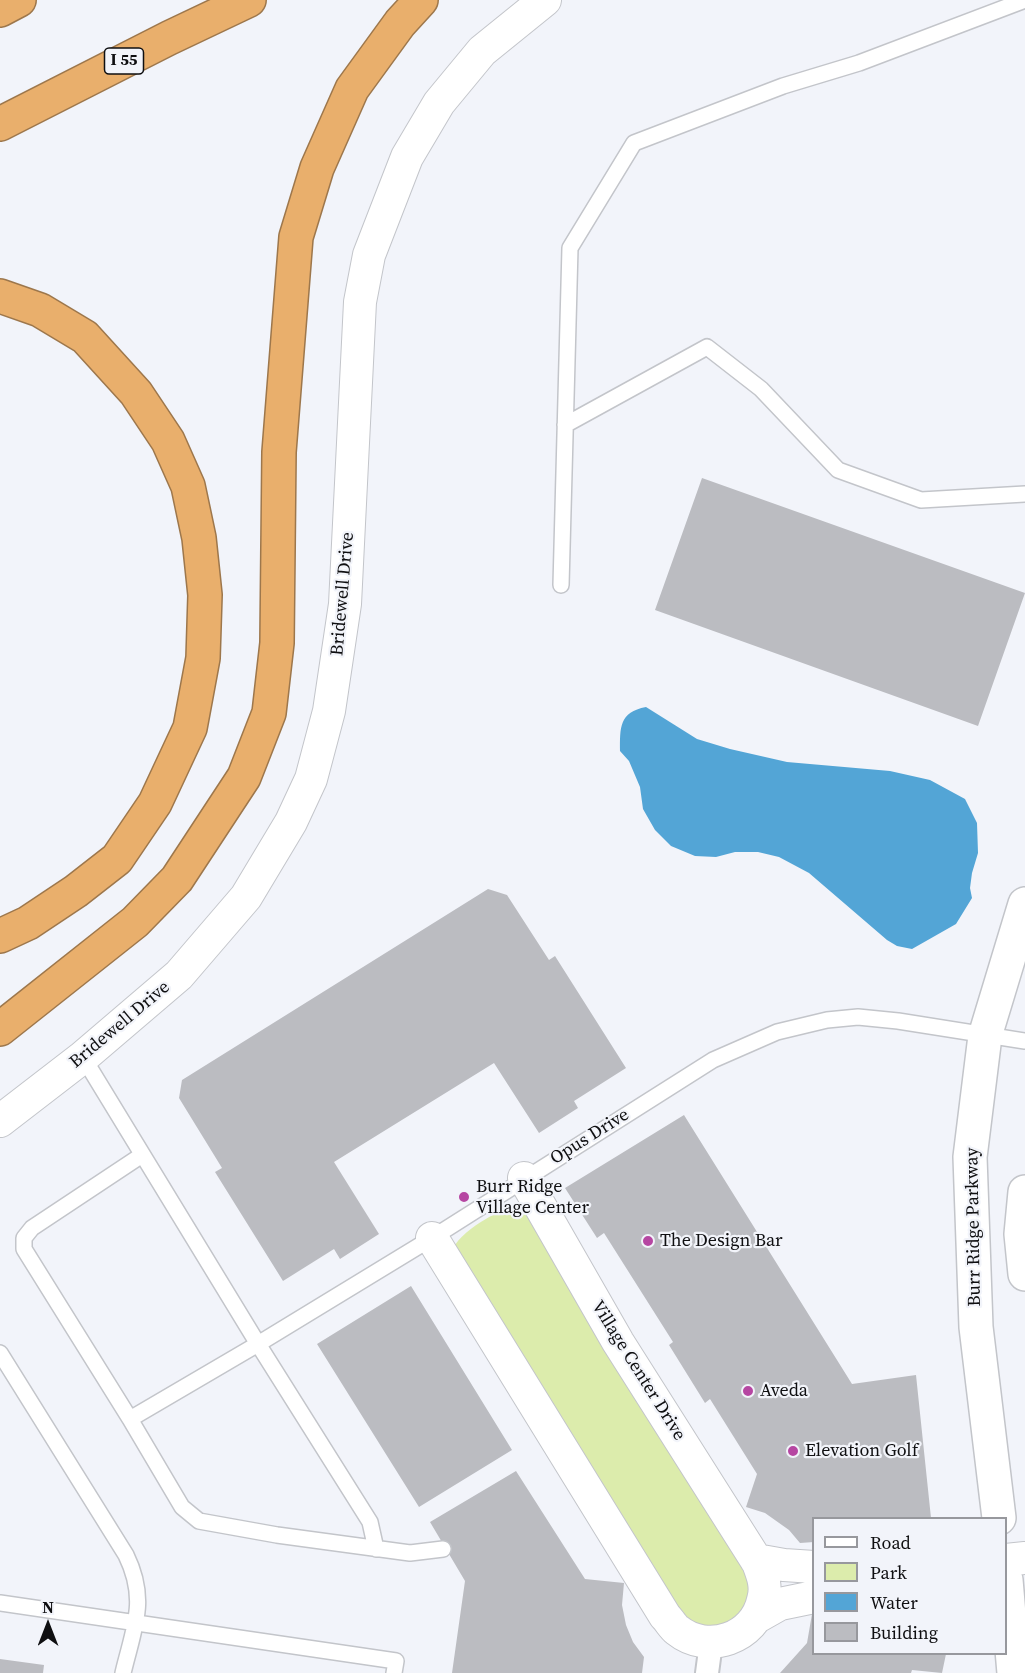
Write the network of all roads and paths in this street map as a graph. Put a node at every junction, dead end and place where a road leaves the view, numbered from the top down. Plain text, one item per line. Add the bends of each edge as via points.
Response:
1 (19, 0) edge
2 (249, 0) edge
3 (421, 0) edge
4 (545, 0) edge
5 (1025, 0) edge
6 (0, 10) edge
7 (0, 124) edge
8 (0, 296) edge
9 (565, 425) junction
10 (1025, 494) edge
11 (561, 585) dead end
12 (1025, 904) edge
13 (0, 936) edge
14 (0, 1029) edge
15 (985, 1036) junction
16 (1025, 1041) edge
17 (82, 1057) junction
18 (0, 1121) edge
19 (142, 1155) junction
20 (524, 1178) junction
21 (1025, 1192) edge
22 (1023, 1234) edge
23 (432, 1238) junction
24 (1025, 1274) edge
25 (258, 1344) junction
26 (0, 1353) edge
27 (130, 1419) junction
28 (999, 1517) edge
29 (376, 1549) junction
30 (443, 1549) dead end
31 (1025, 1558) edge
32 (1007, 1560) edge
33 (757, 1562) junction
34 (812, 1566) edge
35 (812, 1597) edge
36 (1007, 1601) edge
37 (0, 1603) edge
38 (757, 1617) junction
39 (135, 1623) junction
40 (709, 1658) edge
41 (123, 1673) edge
42 (394, 1673) edge
43 (1014, 1673) edge

1 - 6 highway
2 - 7 highway, I 55
3 - 14 highway via 352,89 317,168 296,237 279,452 278,643 269,713 244,777 177,879 135,922
4 - 17 street, Bridewell Drive via 482,51 439,103 407,157 369,255 360,302 345,604 339,654 329,711 301,800 264,870 225,924 180,975
5 - 9 lane via 634,143 570,248
8 - 13 highway via 40,310 85,337 136,393 168,441 188,486 205,595 203,658 190,729 154,803 117,859 28,923
9 - 10 lane via 707,347 761,389 838,470 921,500
9 - 11 lane
12 - 15 street, Burr Ridge Parkway
15 - 16 lane, Opus Drive
15 - 20 lane, Opus Drive via 858,1017 777,1032 713,1060
15 - 28 street, Burr Ridge Parkway via 970,1157 976,1327
17 - 18 street, Bridewell Drive
17 - 19 lane
19 - 25 lane
19 - 27 lane via 32,1228 24,1238 24,1249
20 - 23 lane, Opus Drive
20 - 33 street, Village Center Drive via 618,1341
21 - 22 street
22 - 24 street
23 - 25 lane, Opus Drive
23 - 40 street via 665,1616
25 - 27 lane, Opus Drive
25 - 29 lane via 370,1522
26 - 39 lane via 126,1555 137,1585
27 - 29 lane via 182,1507 199,1521
29 - 30 lane via 410,1553
31 - 32 street
33 - 34 street
33 - 38 street via 764,1581 764,1599
35 - 38 street via 780,1604
36 - 43 street
37 - 39 lane
38 - 40 street
39 - 41 lane
39 - 42 lane via 396,1660

